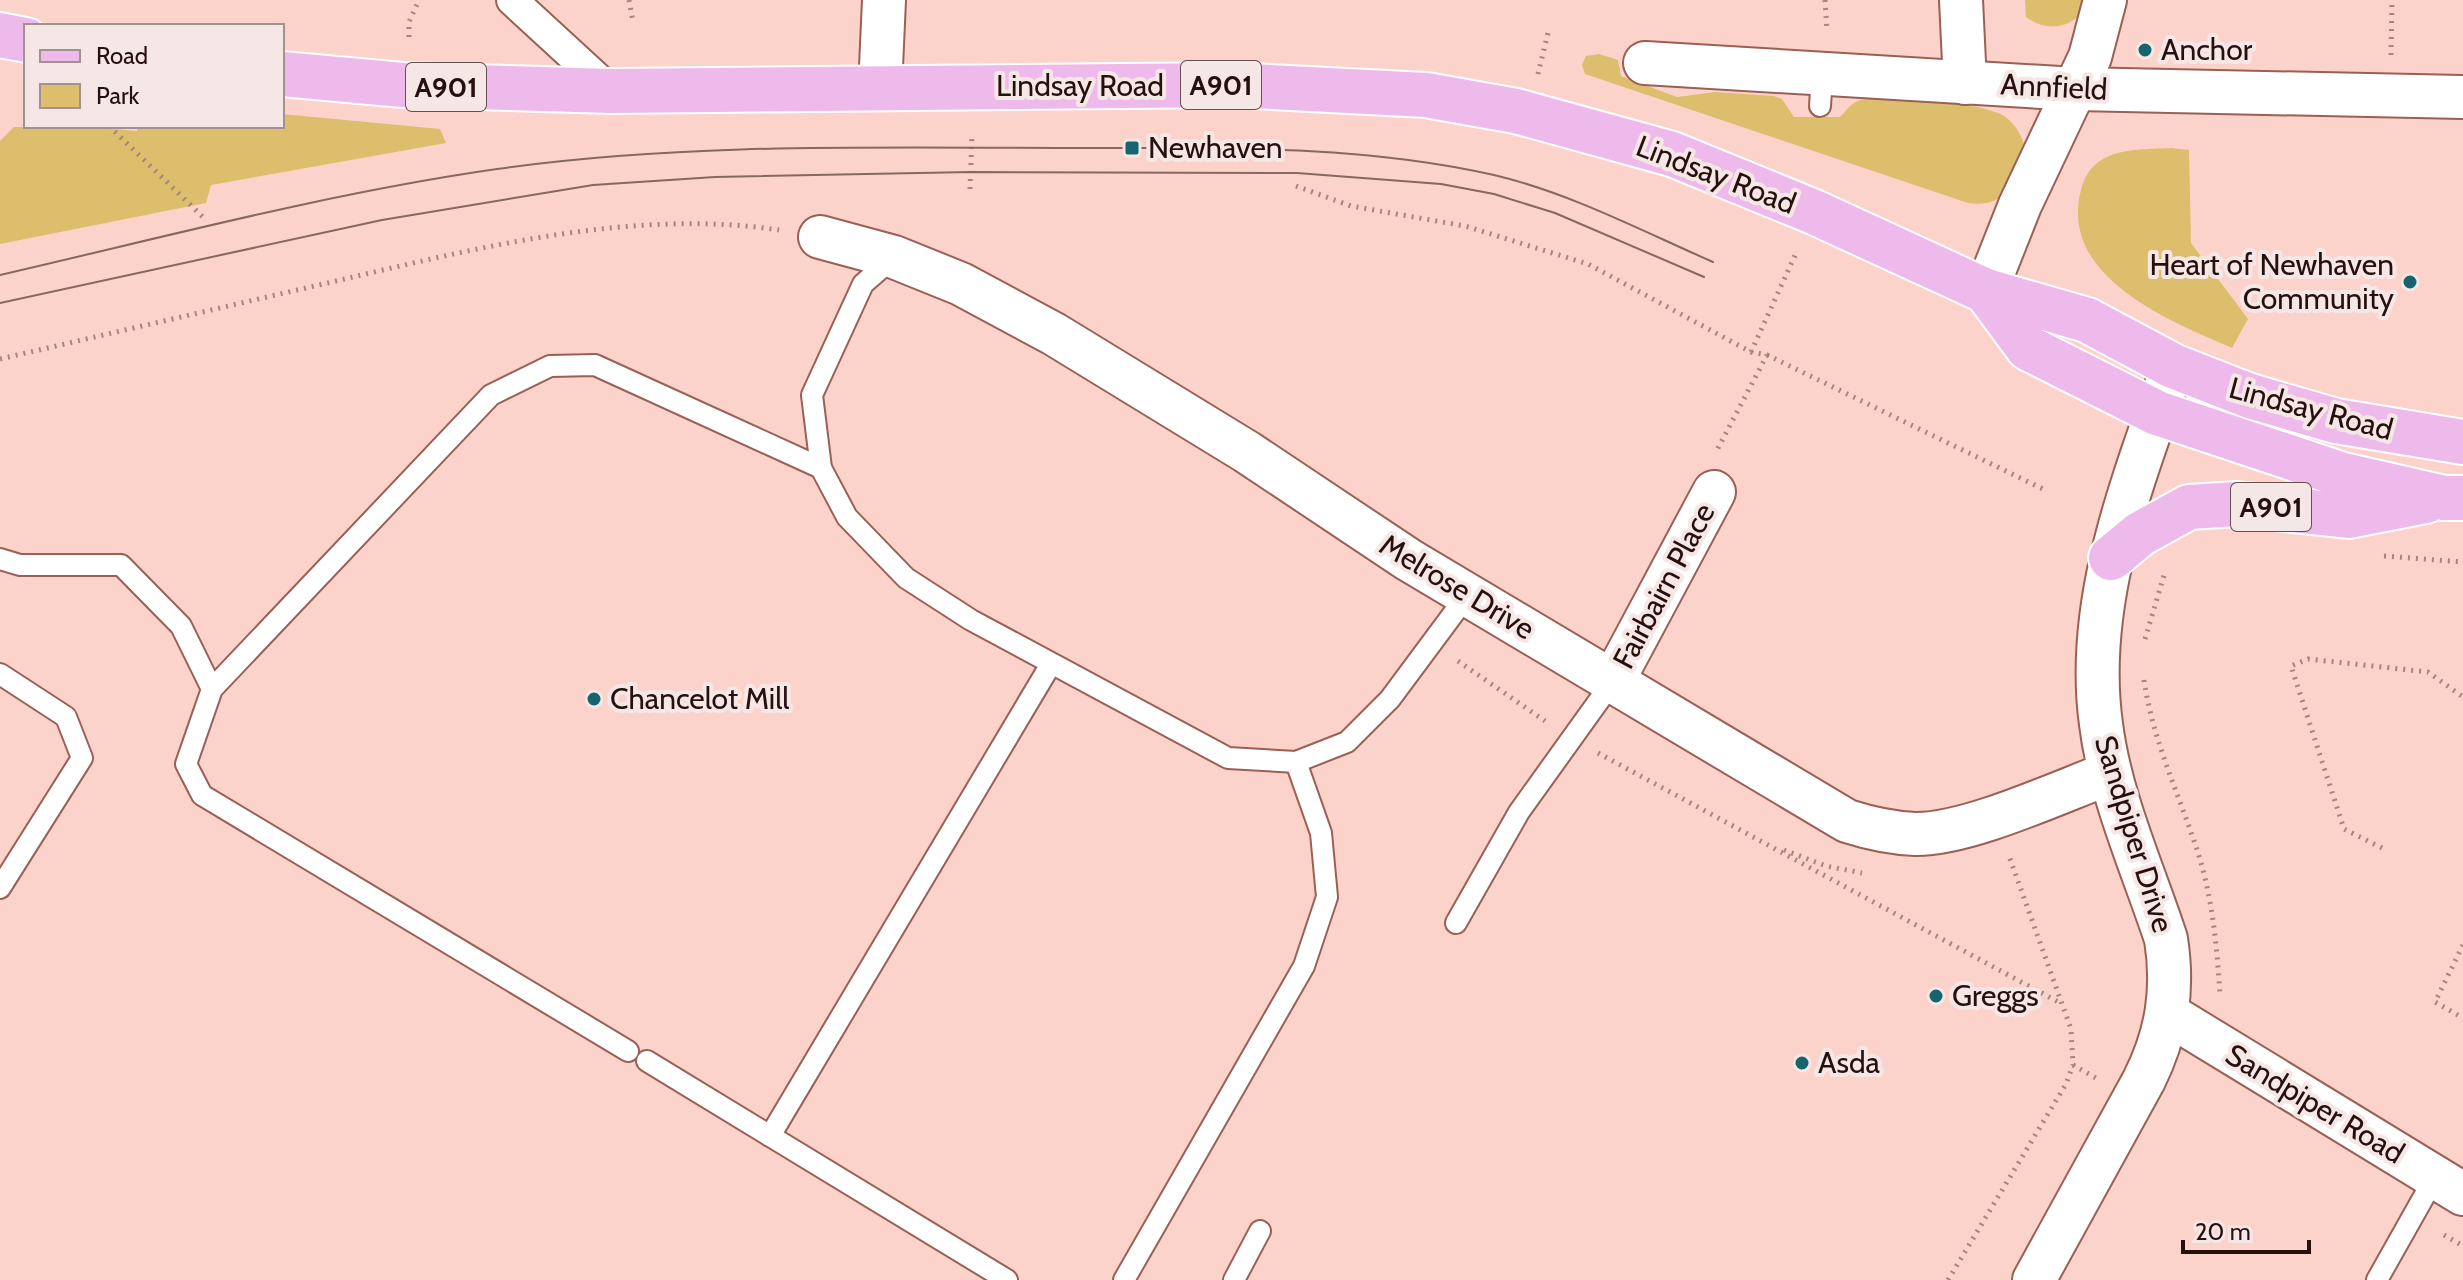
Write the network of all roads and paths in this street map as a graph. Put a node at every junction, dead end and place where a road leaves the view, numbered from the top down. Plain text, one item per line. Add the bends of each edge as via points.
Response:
1 (419, 0) edge
2 (512, 0) edge
3 (629, 0) edge
4 (884, 0) edge
5 (1961, 0) edge
6 (2105, 0) edge
7 (2392, 0) edge
8 (633, 22) dead end
9 (1548, 33) dead end
10 (0, 35) edge
11 (409, 37) dead end
12 (24, 40) edge
13 (1645, 63) dead end
14 (284, 74) edge
15 (1538, 74) dead end
16 (1965, 83) junction
17 (880, 89) junction
18 (2076, 89) junction
19 (611, 91) junction
20 (2390, 96) junction
21 (2463, 97) edge
22 (111, 128) edge
23 (972, 135) dead end
24 (1296, 186) dead end
25 (970, 189) dead end
26 (1814, 212) junction
27 (203, 217) dead end
28 (820, 237) joint
29 (894, 257) junction
30 (1986, 291) junction
31 (1751, 352) junction
32 (1767, 355) junction
33 (0, 359) edge
34 (2173, 366) junction
35 (2157, 413) junction
36 (2463, 442) edge
37 (821, 468) junction
38 (2047, 491) dead end
39 (1714, 492) joint
40 (2453, 498) edge
41 (2111, 558) junction
42 (0, 559) edge
43 (2169, 566) dead end
44 (1468, 594) junction
45 (1432, 642) junction
46 (2144, 643) dead end
47 (1051, 664) junction
48 (2144, 667) dead end
49 (0, 674) edge
50 (1613, 681) junction
51 (212, 689) junction
52 (2463, 697) edge
53 (1572, 737) junction
54 (1296, 762) junction
55 (2110, 773) junction
56 (2382, 848) dead end
57 (2008, 855) dead end
58 (0, 888) edge
59 (1456, 923) dead end
60 (2463, 945) edge
61 (2062, 1004) junction
62 (2168, 1014) junction
63 (2463, 1018) edge
64 (2204, 1037) junction
65 (770, 1136) junction
66 (2449, 1186) edge
67 (1260, 1231) dead end
68 (1007, 1280) edge
69 (1124, 1280) edge
70 (1234, 1280) edge
71 (1948, 1280) edge
72 (2034, 1280) edge
73 (2377, 1280) edge

1 - 11 path
2 - 19 street
3 - 8 path
4 - 17 street
5 - 16 street
6 - 18 street
7 - 20 path
9 - 15 path
10 - 12 main road
13 - 16 street, Annfield via 1821,90
14 - 19 main road, Lindsay Road / A901 via 403,85
16 - 18 street, Annfield
17 - 19 main road, Lindsay Road / A901
17 - 26 main road, Lindsay Road / A901 via 1233,85 1426,95 1516,111 1621,139
18 - 20 street, Annfield
18 - 30 street
20 - 21 street, Annfield
22 - 27 path
23 - 25 path
24 - 31 path via 1351,206 1465,226 1588,264
26 - 30 main road, Lindsay Road / A901
26 - 31 path
28 - 29 street, Melrose Drive
28 - 33 path via 738,225 608,229 504,242
29 - 37 lane via 863,284 812,395
29 - 44 street, Melrose Drive via 961,284 1054,334
30 - 34 main road, Lindsay Road / A901 via 2087,320
30 - 35 main road, Lindsay Road / A901 via 2028,348
31 - 32 path
32 - 38 path
32 - 39 path via 1699,484
34 - 35 street, Sandpiper Drive
34 - 36 main road, Lindsay Road / A901 via 2336,421
35 - 40 main road, Lindsay Road / A901 via 2293,461
35 - 41 street, Sandpiper Drive
37 - 47 lane via 847,517 906,578
37 - 51 lane via 595,365 550,366 491,395
39 - 50 street, Fairbairn Place
40 - 41 main road, A901 via 2349,516 2237,504 2189,507 2140,534
41 - 55 street, Sandpiper Drive via 2096,639
42 - 51 lane via 20,565 121,565 181,626
43 - 46 path
44 - 45 lane
44 - 50 street, Melrose Drive
45 - 53 path
45 - 54 lane via 1390,699 1347,742
47 - 54 lane via 1228,758
47 - 65 lane
48 - 64 path via 2156,740 2194,840 2214,920 2222,1020 2214,1022
49 - 58 lane via 66,717 82,758
50 - 53 lane
50 - 55 street, Melrose Drive via 1866,828 1917,834 1955,827
51 - 65 lane via 186,764 202,795
52 - 56 path via 2428,672 2308,659 2291,666 2344,829
53 - 59 lane via 1519,812
53 - 61 path
54 - 69 lane via 1321,833 1327,897 1304,966
55 - 62 street, Sandpiper Drive via 2166,939
57 - 61 path
60 - 63 path via 2435,1002
61 - 71 path via 2073,1048 2066,1084
62 - 64 street, Sandpiper Road
62 - 72 street, Sandpiper Drive via 2144,1080
64 - 66 street, Sandpiper Road
65 - 68 lane
66 - 73 lane
67 - 70 lane

